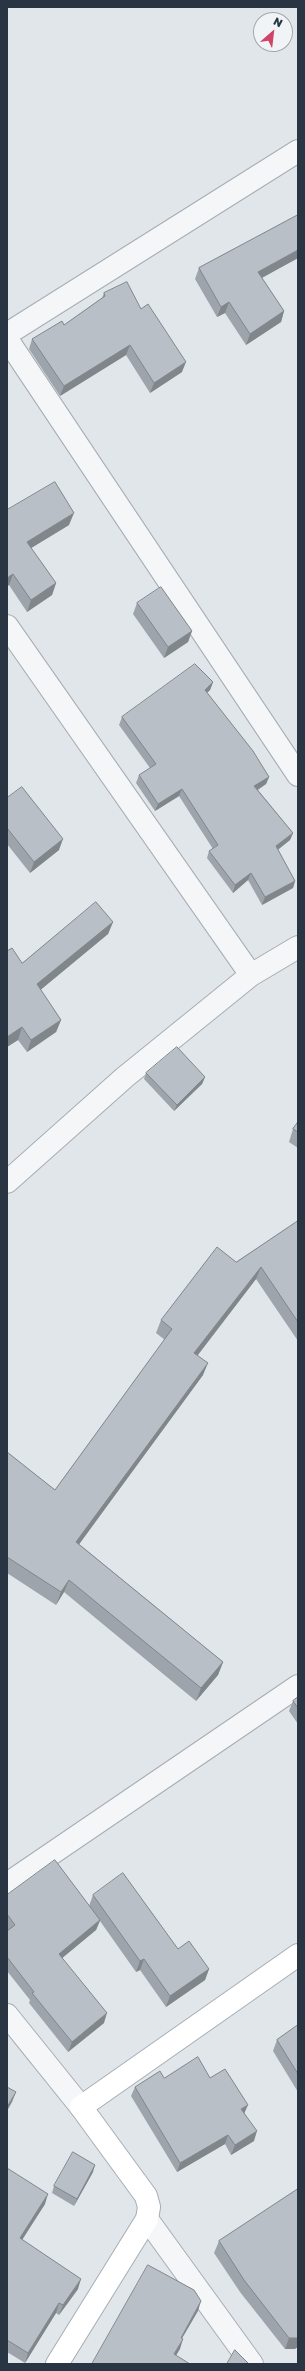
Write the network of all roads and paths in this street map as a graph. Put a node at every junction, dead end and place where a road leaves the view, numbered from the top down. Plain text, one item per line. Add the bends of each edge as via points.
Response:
1 (298, 151) edge
2 (7, 334) edge
3 (7, 339) edge
4 (7, 626) edge
5 (298, 776) edge
6 (298, 947) edge
7 (251, 975) junction
8 (7, 1182) edge
9 (298, 1686) edge
10 (7, 1884) edge
11 (298, 1955) edge
12 (7, 2015) edge
13 (81, 2107) junction
14 (147, 2219) junction
15 (57, 2364) edge
16 (252, 2364) edge

1 - 2 street
3 - 5 street
4 - 7 street
6 - 7 street
7 - 8 street via 125,1078
9 - 10 street
11 - 13 main road
12 - 13 street
13 - 14 main road via 146,2196 149,2207
14 - 15 main road
14 - 16 street

